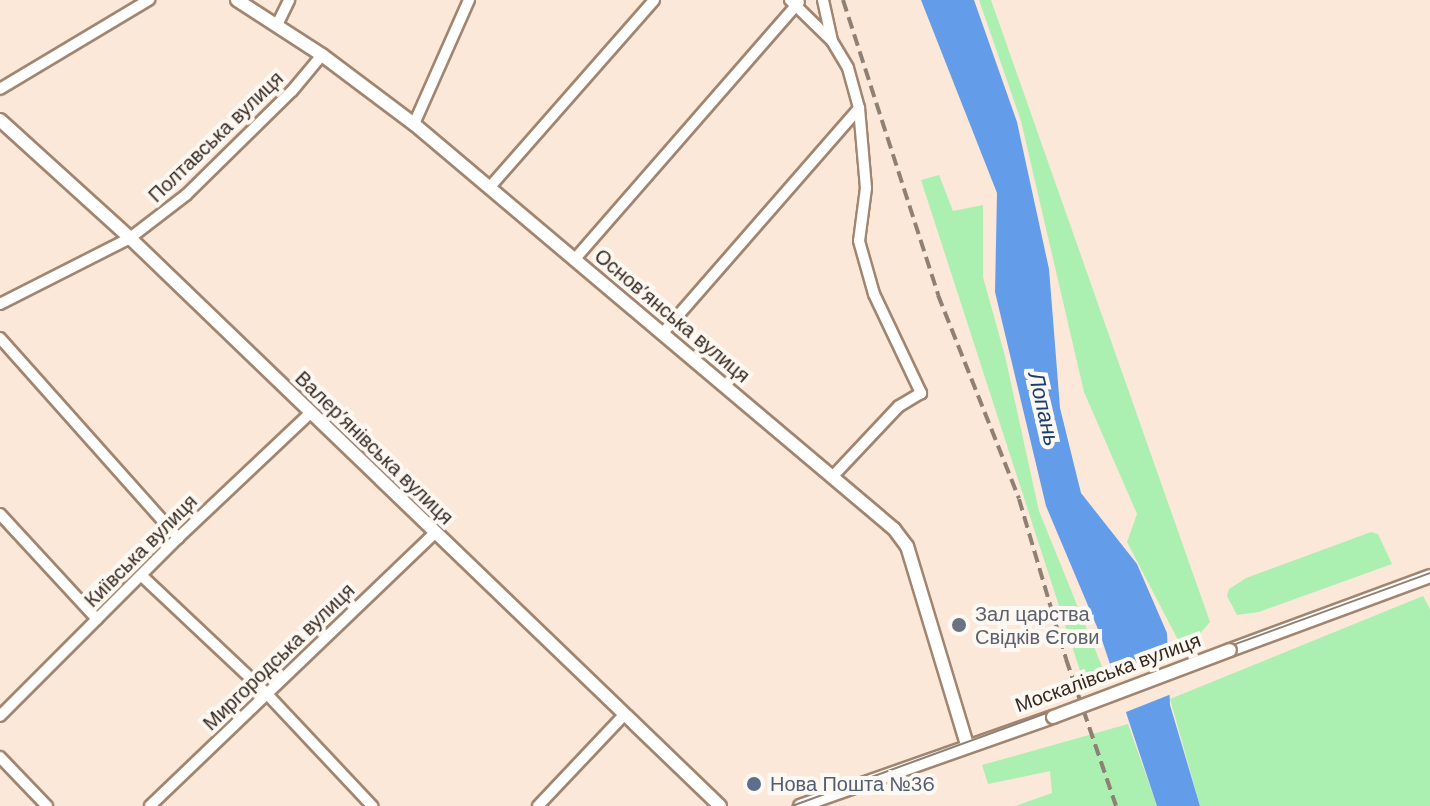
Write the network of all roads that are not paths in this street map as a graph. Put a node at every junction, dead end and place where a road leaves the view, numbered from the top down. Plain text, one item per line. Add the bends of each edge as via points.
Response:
1 (149, 0) edge
2 (237, 0) edge
3 (289, 0) edge
4 (469, 0) edge
5 (654, 0) edge
6 (823, 0) edge
7 (796, 2) edge
8 (277, 25) junction
9 (832, 41) junction
10 (322, 55) junction
11 (0, 89) edge
12 (859, 108) junction
13 (0, 120) edge
14 (414, 124) junction
15 (489, 188) junction
16 (130, 238) junction
17 (574, 260) junction
18 (0, 304) edge
19 (662, 334) junction
20 (0, 338) edge
21 (310, 413) junction
22 (832, 477) junction
23 (0, 514) edge
24 (434, 534) junction
25 (178, 538) junction
26 (142, 576) junction
27 (1430, 576) edge
28 (97, 619) junction
29 (267, 694) junction
30 (0, 716) edge
31 (623, 716) junction
32 (967, 745) junction
33 (0, 757) edge
34 (47, 806) edge
35 (150, 806) edge
36 (372, 806) edge
37 (538, 806) edge
38 (720, 806) edge
39 (800, 806) edge

1 - 11 street
2 - 8 street, Основ’янська вулиця
3 - 8 street
4 - 14 street
5 - 15 street
6 - 9 street
7 - 9 street
7 - 17 street
8 - 10 street, Основ’янська вулиця
9 - 12 street via 848,68
10 - 14 street, Основ’янська вулиця
10 - 16 street, Полтавська вулиця via 186,195
12 - 19 street
12 - 22 street via 866,188 859,241 874,294 921,393 899,406
13 - 16 street, Валер’янівська вулиця
14 - 15 street, Основ’янська вулиця
15 - 17 street, Основ’янська вулиця
16 - 18 street, Полтавська вулиця
16 - 21 street, Валер’янівська вулиця
17 - 19 street, Основ’янська вулиця
19 - 22 street, Основ’янська вулиця
20 - 25 street
21 - 24 street, Валер’янівська вулиця
21 - 25 street, Київська вулиця
22 - 32 street, Основ’янська вулиця via 907,546
23 - 28 street
24 - 29 street, Миргородська вулиця
24 - 31 street, Валер’янівська вулиця
25 - 26 street, Київська вулиця
26 - 28 street, Київська вулиця
26 - 29 street
27 - 32 street, Москалівська вулиця, bridge
28 - 30 street, Київська вулиця
29 - 35 street, Миргородська вулиця
29 - 36 street
31 - 37 street
31 - 38 street, Валер’янівська вулиця
32 - 39 street, Москалівська вулиця
33 - 34 street

